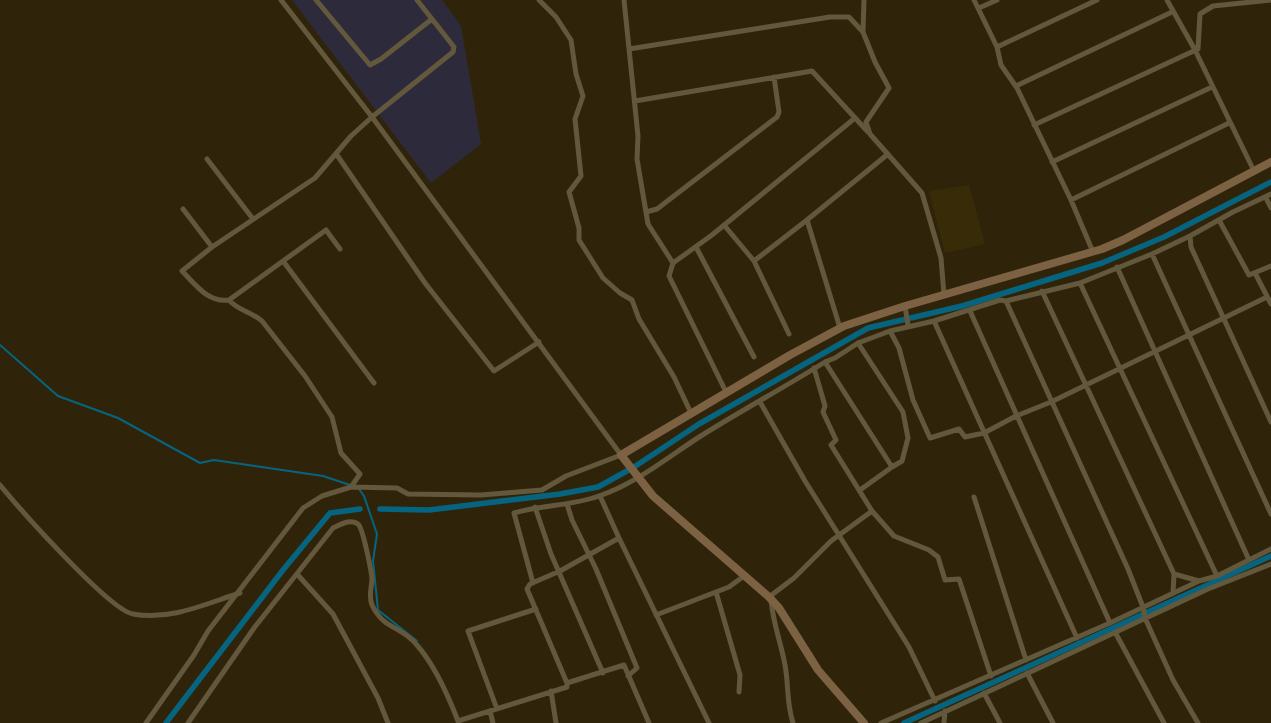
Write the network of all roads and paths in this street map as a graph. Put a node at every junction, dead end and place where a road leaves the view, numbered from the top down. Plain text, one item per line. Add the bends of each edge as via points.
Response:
1 (281, 0) edge
2 (316, 0) edge
3 (417, 0) edge
4 (539, 0) edge
5 (625, 0) edge
6 (974, 0) edge
7 (997, 0) edge
8 (1097, 0) edge
9 (1167, 0) edge
10 (1271, 0) edge
11 (863, 2) edge
12 (979, 8) junction
13 (1172, 12) junction
14 (432, 19) junction
15 (863, 32) junction
16 (997, 47) junction
17 (629, 49) junction
18 (1196, 50) junction
19 (774, 78) junction
20 (1016, 86) junction
21 (1212, 87) junction
22 (635, 101) junction
23 (372, 117) junction
24 (855, 118) junction
25 (1229, 123) junction
26 (1034, 125) junction
27 (870, 134) junction
28 (888, 154) junction
29 (337, 155) junction
30 (207, 158) dead end
31 (1052, 162) junction
32 (1271, 162) edge
33 (1254, 171) junction
34 (1268, 196) edge
35 (1071, 200) junction
36 (1271, 208) edge
37 (184, 209) dead end
38 (646, 212) junction
39 (253, 218) junction
40 (807, 220) junction
41 (1219, 220) junction
42 (724, 225) junction
43 (1190, 236) junction
44 (696, 247) junction
45 (212, 248) junction
46 (340, 249) dead end
47 (1093, 252) junction
48 (1152, 254) junction
49 (283, 261) junction
50 (754, 261) junction
51 (672, 262) junction
52 (1271, 266) edge
53 (1117, 268) junction
54 (1256, 273) junction
55 (1080, 283) junction
56 (1042, 291) junction
57 (944, 295) junction
58 (1267, 297) junction
59 (229, 300) junction
60 (1006, 301) junction
61 (1271, 304) edge
62 (905, 306) junction
63 (970, 311) junction
64 (1223, 318) junction
65 (934, 321) junction
66 (908, 325) junction
67 (840, 328) junction
68 (890, 331) junction
69 (789, 334) dead end
70 (1187, 335) junction
71 (539, 342) junction
72 (858, 343) junction
73 (1153, 351) junction
74 (754, 357) dead end
75 (825, 362) junction
76 (1119, 367) junction
77 (814, 368) junction
78 (374, 383) dead end
79 (1085, 384) junction
80 (726, 392) junction
81 (760, 402) junction
82 (1051, 402) junction
83 (691, 414) junction
84 (1016, 416) junction
85 (1271, 422) edge
86 (984, 433) junction
87 (623, 458) junction
88 (892, 467) junction
89 (638, 478) junction
90 (0, 485) edge
91 (350, 487) junction
92 (860, 490) junction
93 (600, 496) junction
94 (974, 497) dead end
95 (567, 504) junction
96 (535, 507) junction
97 (872, 511) junction
98 (1271, 514) edge
99 (840, 536) junction
100 (619, 538) junction
101 (1271, 549) edge
102 (588, 554) junction
103 (1249, 560) junction
104 (1271, 564) edge
105 (560, 571) junction
106 (297, 574) junction
107 (1174, 574) junction
108 (744, 576) junction
109 (1217, 576) junction
110 (1199, 581) junction
111 (533, 583) junction
112 (240, 592) junction
113 (716, 592) junction
114 (1173, 593) junction
115 (770, 598) junction
116 (1143, 607) junction
117 (536, 609) junction
118 (656, 615) junction
119 (1144, 618) junction
120 (1110, 623) junction
121 (1114, 632) junction
122 (1077, 638) junction
123 (1026, 660) junction
124 (603, 673) junction
125 (1027, 673) junction
126 (628, 676) junction
127 (991, 676) junction
128 (567, 683) junction
129 (551, 691) junction
130 (739, 692) dead end
131 (984, 693) junction
132 (934, 701) junction
133 (497, 709) junction
134 (490, 711) junction
135 (945, 711) junction
136 (146, 723) edge
137 (188, 723) edge
138 (388, 723) edge
139 (493, 723) edge
140 (556, 723) edge
141 (649, 723) edge
142 (709, 723) edge
143 (793, 723) edge
144 (864, 723) edge
145 (881, 723) edge
146 (922, 723) edge
147 (944, 723) edge
148 (1000, 723) edge
149 (1053, 723) edge
150 (1164, 723) edge
151 (1198, 723) edge

1 - 23 street
2 - 14 street via 370,65
3 - 14 street
4 - 83 street via 572,40 576,74 583,96 575,119 580,176 569,192 579,240 603,278 632,300 639,319 674,377
5 - 17 street
6 - 12 street
7 - 12 street
8 - 16 street
9 - 13 street
10 - 18 street via 1213,6 1200,14
11 - 15 street
12 - 16 street
13 - 18 street
13 - 20 street
14 - 23 street via 454,47 453,52
15 - 17 street via 849,17 830,17
15 - 27 street via 889,88 866,122
16 - 20 street via 1001,65
17 - 22 street
18 - 21 street
18 - 26 street
19 - 22 street
19 - 24 street via 812,71
19 - 38 street via 777,117 657,209
20 - 26 street
21 - 25 street
21 - 31 street
22 - 38 street via 637,159
23 - 29 street via 351,136
23 - 71 street
24 - 27 street
24 - 42 street
25 - 33 street
25 - 35 street
26 - 31 street
27 - 28 street
28 - 40 street
28 - 57 street via 922,193 941,258
29 - 39 street via 315,178
29 - 71 street via 425,283 494,371
30 - 39 street
31 - 35 street
32 - 33 street
33 - 47 street via 1123,240
34 - 36 street
34 - 41 street
35 - 47 street
37 - 45 street
38 - 51 street via 648,224
39 - 45 street
40 - 50 street
40 - 67 street
41 - 43 street
41 - 54 street via 1249,275
42 - 44 street
42 - 50 street
43 - 48 street
43 - 64 street via 1191,247
44 - 51 street
44 - 74 street
45 - 59 street via 182,271 203,293 221,302
46 - 49 street via 326,230
47 - 57 street
48 - 53 street
48 - 70 street
49 - 59 street
49 - 78 street
50 - 69 street
51 - 80 street via 669,276
52 - 54 street
53 - 55 street
53 - 73 street
54 - 58 street
55 - 56 street
55 - 76 street
56 - 60 street
56 - 79 street
57 - 62 street
58 - 61 street
58 - 64 street
59 - 91 street via 262,321 332,417 342,453 360,474
60 - 63 street via 1000,300
60 - 82 street
62 - 66 street
62 - 67 street
63 - 65 street
63 - 84 street
64 - 70 street
64 - 85 street
65 - 66 street
65 - 86 street
66 - 68 street
67 - 80 street
68 - 72 street
68 - 86 street via 899,348 913,400 930,438 959,429 965,437
70 - 73 street
70 - 98 street
71 - 87 street
72 - 75 street
72 - 88 street via 903,412 908,438 902,461
73 - 76 street
73 - 103 street
75 - 77 street
75 - 88 street
76 - 79 street
76 - 109 street
77 - 81 street
77 - 92 street via 825,406 823,412 836,440 831,445
79 - 82 street
79 - 107 street
80 - 83 street
81 - 89 street
81 - 99 street
82 - 84 street
82 - 116 street
83 - 87 street
84 - 86 street
84 - 120 street
86 - 122 street
87 - 89 street
87 - 91 street via 566,476 542,490 481,495 408,494 397,488
88 - 92 street
89 - 93 street
89 - 108 street via 653,496
90 - 112 street via 29,520 105,596 130,614 175,614
91 - 112 street via 322,496 303,508
92 - 97 street
93 - 95 street
93 - 100 street
94 - 123 street
95 - 96 street
95 - 102 street
96 - 105 street
96 - 111 street via 514,513
97 - 99 street
97 - 127 street via 894,536 938,557 945,580 959,579
99 - 115 street
99 - 132 street via 908,647
100 - 102 street
100 - 118 street
101 - 103 street
102 - 105 street
102 - 126 street via 637,668
103 - 109 street
104 - 119 street
105 - 111 street
105 - 124 street
106 - 134 street via 333,528 350,522 358,523 363,531 372,579 371,603 382,622 403,631 417,645 450,698 458,721
106 - 137 street via 254,628
106 - 138 street via 333,614
107 - 110 street
107 - 114 street
108 - 113 street
108 - 115 street
109 - 110 street
110 - 114 street
111 - 117 street via 528,589
112 - 136 street via 208,631
113 - 118 street
113 - 130 street via 740,675
114 - 116 street
115 - 143 street via 786,667 788,706
115 - 144 street via 818,670
116 - 119 street
116 - 120 street
117 - 128 street
117 - 133 street via 468,631
118 - 142 street
119 - 121 street
119 - 151 street via 1173,680
120 - 122 street
121 - 125 street
121 - 150 street
122 - 123 street
123 - 127 street
124 - 126 street via 624,665
124 - 128 street
125 - 131 street
125 - 149 street
126 - 141 street
127 - 132 street
128 - 129 street via 568,687
129 - 133 street
129 - 140 street
131 - 135 street
131 - 148 street
132 - 145 street
133 - 134 street
134 - 139 street
135 - 146 street
135 - 147 street

